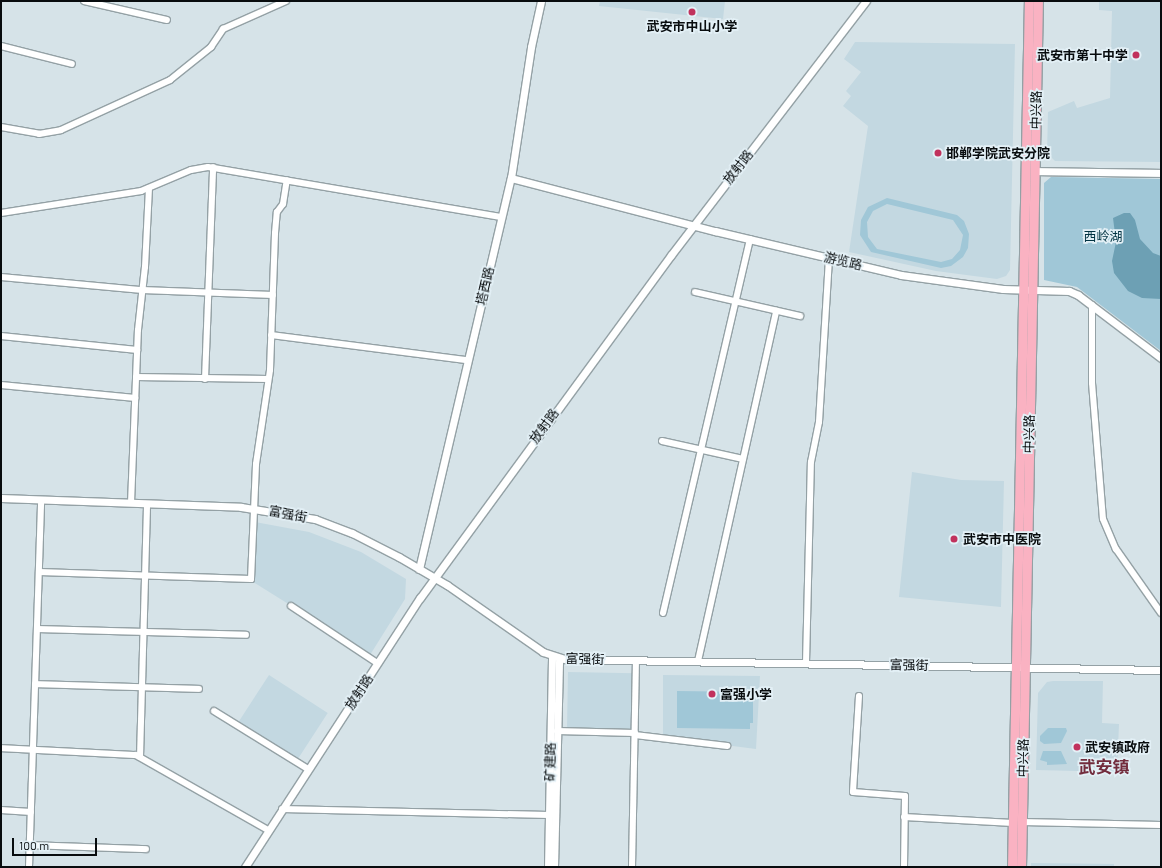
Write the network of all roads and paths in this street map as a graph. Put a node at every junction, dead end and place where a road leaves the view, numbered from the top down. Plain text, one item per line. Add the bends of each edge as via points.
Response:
1 (84, 1) edge
2 (286, 1) edge
3 (541, 1) edge
4 (866, 1) edge
5 (1029, 1) edge
6 (1038, 1) edge
7 (167, 20) dead end
8 (1, 46) edge
9 (72, 64) dead end
10 (1, 127) edge
11 (213, 167) junction
12 (1035, 171) junction
13 (1161, 173) edge
14 (511, 178) junction
15 (287, 180) junction
16 (149, 188) junction
17 (1, 213) edge
18 (501, 217) junction
19 (694, 225) junction
20 (750, 239) junction
21 (829, 258) junction
22 (1, 277) edge
23 (1028, 289) junction
24 (142, 290) junction
25 (695, 292) dead end
26 (208, 293) junction
27 (273, 294) junction
28 (736, 302) junction
29 (1092, 305) junction
30 (776, 311) junction
31 (800, 316) dead end
32 (271, 335) junction
33 (1, 336) edge
34 (137, 350) junction
35 (1161, 358) edge
36 (467, 360) junction
37 (136, 377) junction
38 (206, 379) junction
39 (268, 379) junction
40 (1, 385) edge
41 (135, 398) junction
42 (662, 441) dead end
43 (702, 450) junction
44 (743, 459) junction
45 (1, 498) edge
46 (41, 500) junction
47 (131, 503) junction
48 (147, 504) junction
49 (253, 508) junction
50 (419, 569) junction
51 (39, 572) junction
52 (145, 576) junction
53 (434, 578) junction
54 (291, 606) dead end
55 (663, 613) dead end
56 (1161, 613) edge
57 (37, 629) junction
58 (143, 631) junction
59 (246, 635) dead end
60 (556, 657) junction
61 (636, 660) junction
62 (698, 662) junction
63 (377, 663) junction
64 (806, 663) junction
65 (1020, 667) junction
66 (1161, 670) edge
67 (35, 684) junction
68 (142, 688) junction
69 (200, 689) dead end
70 (859, 696) dead end
71 (214, 711) dead end
72 (557, 731) junction
73 (635, 734) junction
74 (727, 746) dead end
75 (1, 748) edge
76 (32, 749) junction
77 (140, 757) junction
78 (308, 769) junction
79 (282, 809) junction
80 (1, 810) edge
81 (31, 812) junction
82 (549, 815) junction
83 (904, 817) junction
84 (1017, 822) junction
85 (1161, 825) edge
86 (268, 830) junction
87 (30, 845) junction
88 (146, 849) dead end
89 (28, 867) edge
90 (245, 867) edge
91 (548, 867) edge
92 (554, 867) edge
93 (632, 867) edge
94 (904, 867) edge
95 (1012, 867) edge
96 (1021, 867) edge

1 - 7 street
2 - 10 street via 223,29 210,47 170,80 61,130 39,134
3 - 14 street, 塔西路 via 531,47
4 - 19 street, 放射路
5 - 23 main road, 中兴路
6 - 12 main road, 中兴路
8 - 9 street
11 - 15 street
11 - 16 street via 198,168
11 - 26 street
12 - 13 street
12 - 23 main road, 中兴路
14 - 18 street, 塔西路
14 - 19 street, 游览路
15 - 18 street
15 - 27 street via 282,204 277,212
16 - 17 street
16 - 24 street
18 - 36 street, 塔西路
19 - 20 street, 游览路
19 - 53 street, 放射路
20 - 21 street, 游览路
20 - 28 street
21 - 23 street, 游览路 via 955,284
21 - 64 street via 819,422 811,462
22 - 24 street
23 - 29 street, 游览路 via 1069,291
23 - 65 main road, 中兴路
24 - 26 street
24 - 34 street
25 - 28 street
26 - 27 street
26 - 38 street
27 - 32 street
28 - 30 street
28 - 43 street
29 - 35 street, 游览路
29 - 56 street via 1093,398 1103,519 1116,549
30 - 31 street
30 - 44 street
32 - 36 street
32 - 39 street
33 - 34 street
34 - 37 street
36 - 50 street, 塔西路
37 - 38 street
37 - 41 street
38 - 39 street
39 - 49 street via 256,464
40 - 41 street
41 - 47 street
42 - 43 street
43 - 44 street
43 - 55 street
44 - 62 street
45 - 46 street, 富强街
46 - 47 street, 富强街
46 - 51 street
47 - 48 street, 富强街
48 - 49 street, 富强街
48 - 52 street
49 - 50 street, 富强街 via 301,516 338,527
49 - 52 street via 251,579
50 - 53 street, 富强街
51 - 52 street
51 - 57 street
52 - 58 street
53 - 60 street, 富强街
53 - 63 street, 放射路
54 - 63 street
57 - 58 street
57 - 67 street
58 - 59 street
58 - 68 street
60 - 61 street, 富强街
60 - 72 street, 矿建路
60 - 82 street, 矿建路
61 - 62 street, 富强街
61 - 73 street
62 - 64 street, 富强街
63 - 78 street, 放射路
64 - 65 street, 富强街
65 - 66 street, 富强街
65 - 84 main road, 中兴路
67 - 68 street
67 - 76 street
68 - 69 street
68 - 77 street
70 - 83 street via 853,792 905,796
71 - 78 street
72 - 73 street
72 - 92 street, 矿建路
73 - 74 street
73 - 93 street
75 - 76 street
76 - 77 street via 130,754
76 - 81 street
77 - 86 street
78 - 79 street, 放射路
79 - 82 street
79 - 86 street, 放射路
80 - 81 street
81 - 87 street
82 - 91 street, 矿建路
83 - 84 street
83 - 94 street
84 - 85 street
84 - 95 main road, 中兴路
84 - 96 main road, 中兴路
86 - 90 street, 放射路
87 - 88 street
87 - 89 street

